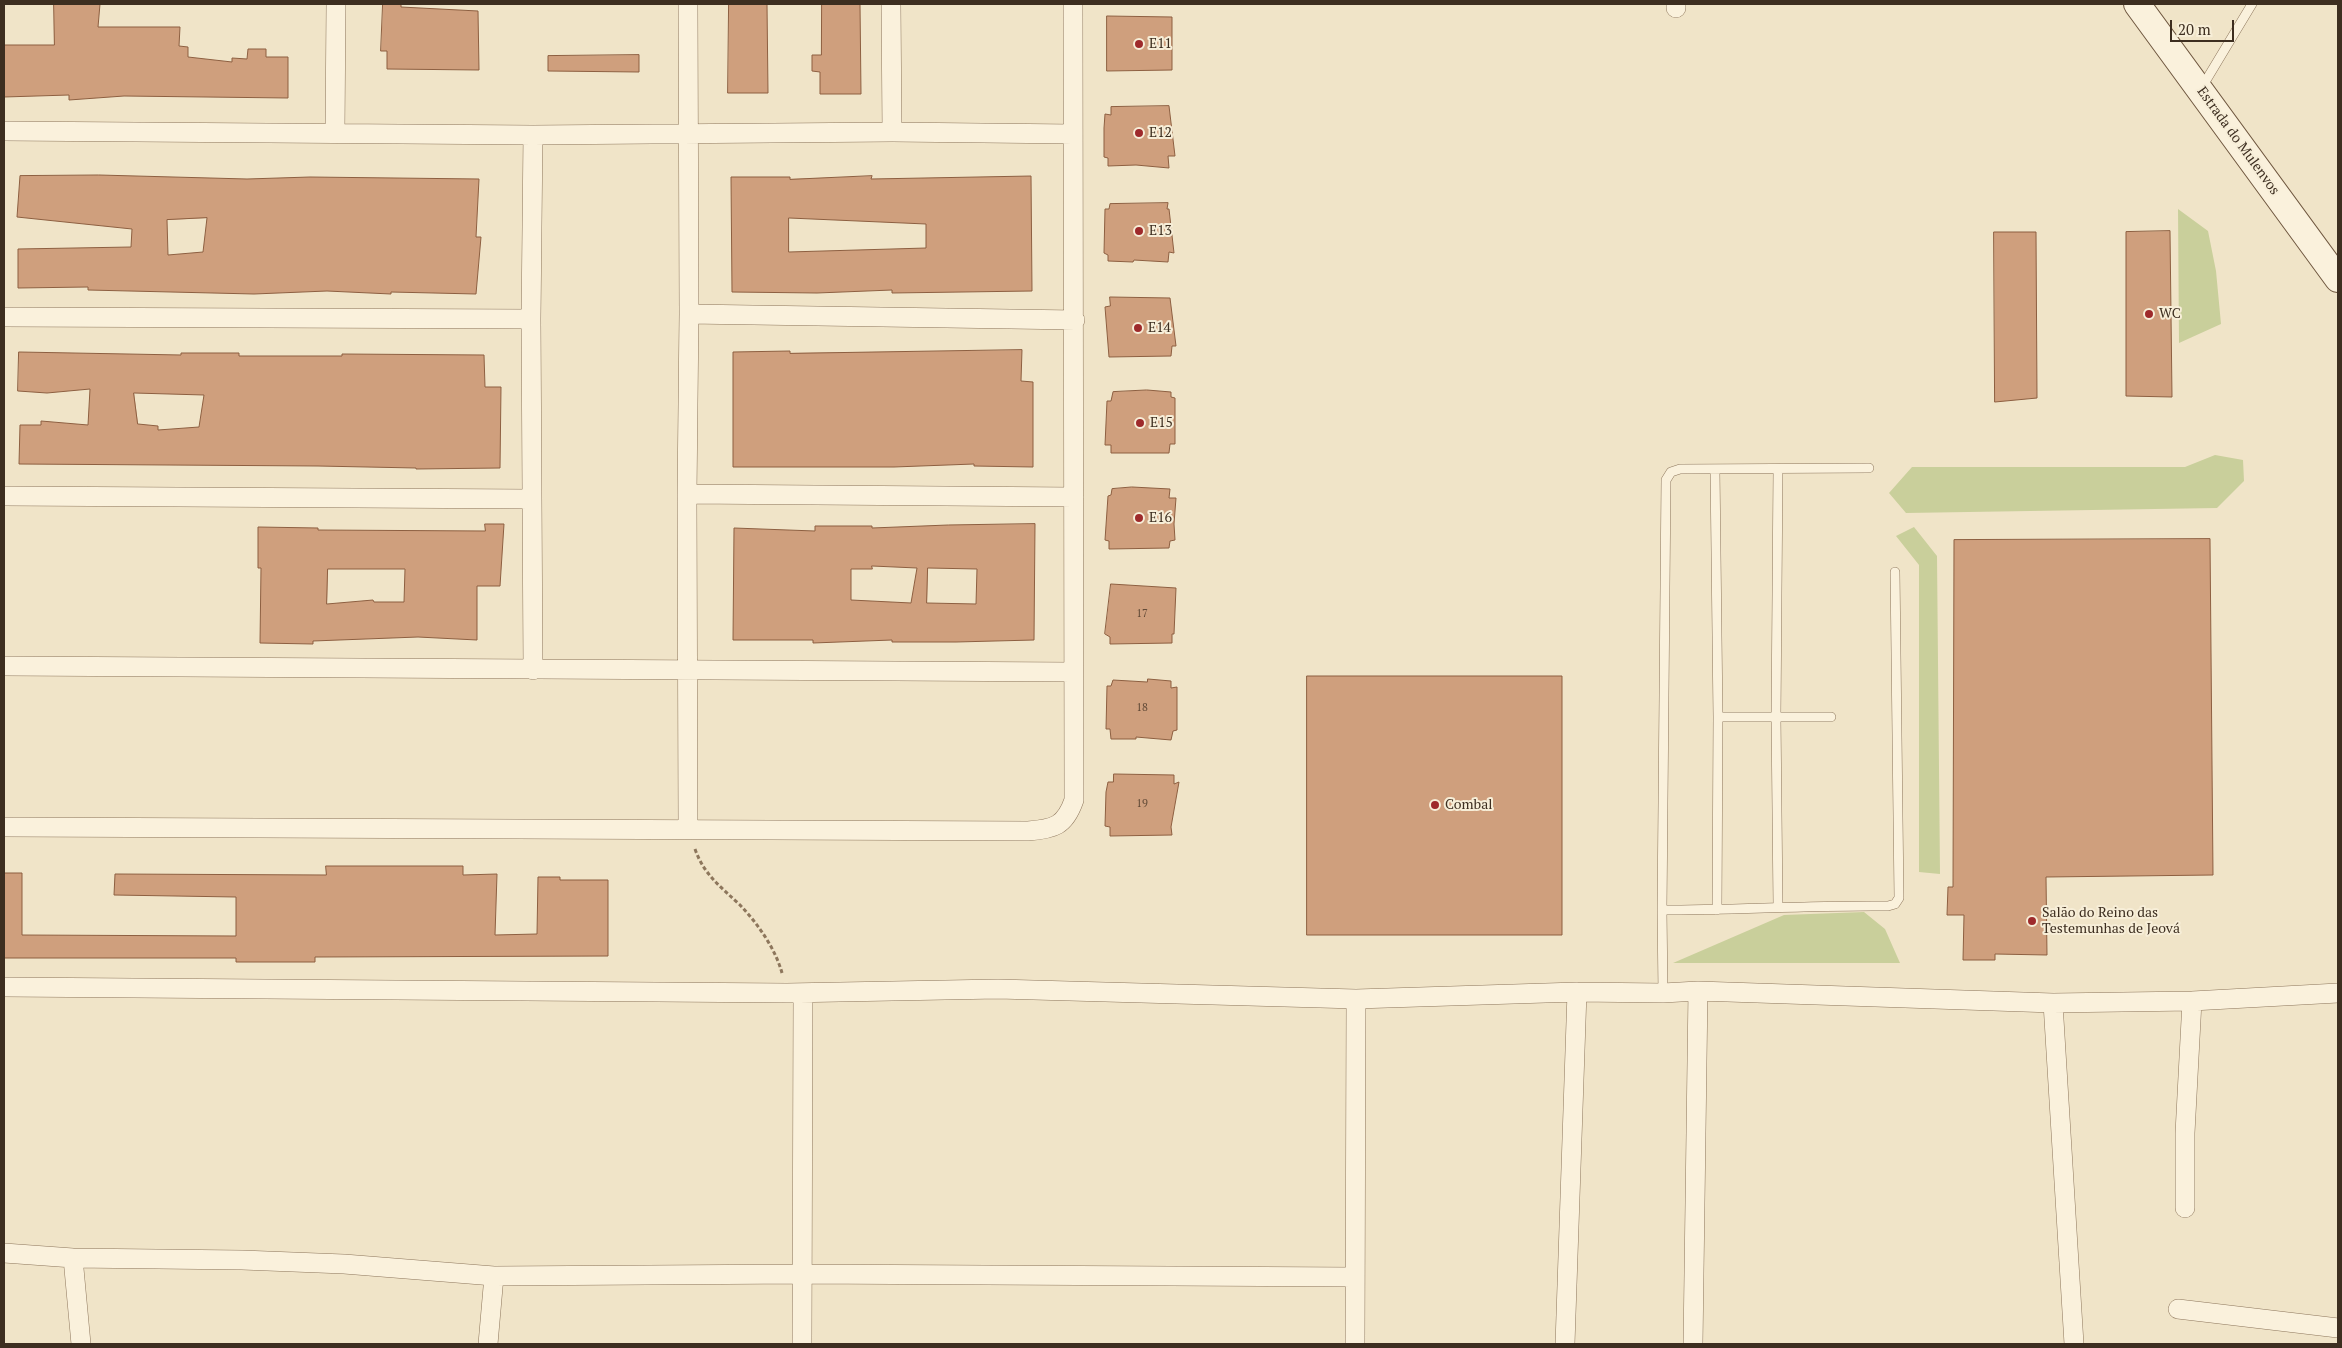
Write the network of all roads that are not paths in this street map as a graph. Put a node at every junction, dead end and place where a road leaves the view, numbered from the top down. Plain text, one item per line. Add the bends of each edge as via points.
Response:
1 (336, 4) edge
2 (688, 4) edge
3 (891, 4) edge
4 (1073, 4) edge
5 (2137, 4) edge
6 (2252, 4) edge
7 (2201, 89) junction
8 (4, 131) edge
9 (892, 132) junction
10 (335, 133) junction
11 (1073, 134) junction
12 (534, 135) junction
13 (688, 135) junction
14 (2338, 279) edge
15 (689, 314) junction
16 (4, 317) edge
17 (531, 319) junction
18 (1075, 320) junction
19 (1828, 468) junction
20 (1868, 468) dead end
21 (1715, 470) junction
22 (1778, 470) junction
23 (1828, 478) dead end
24 (687, 494) junction
25 (4, 496) edge
26 (1074, 497) junction
27 (531, 499) junction
28 (1896, 572) dead end
29 (4, 666) edge
30 (533, 670) junction
31 (687, 670) junction
32 (1074, 672) junction
33 (1718, 717) junction
34 (1776, 717) junction
35 (1831, 717) junction
36 (4, 827) edge
37 (688, 829) junction
38 (1833, 896) dead end
39 (1778, 906) junction
40 (1833, 906) junction
41 (1662, 910) junction
42 (1717, 910) junction
43 (4, 987) edge
44 (1698, 990) junction
45 (1577, 992) junction
46 (795, 993) junction
47 (1663, 993) junction
48 (2338, 993) edge
49 (1356, 999) junction
50 (2192, 1001) junction
51 (2053, 1003) junction
52 (2185, 1208) dead end
53 (4, 1253) edge
54 (73, 1258) junction
55 (802, 1274) junction
56 (494, 1276) junction
57 (1355, 1277) junction
58 (2178, 1309) dead end
59 (2338, 1328) edge
60 (81, 1344) edge
61 (488, 1344) edge
62 (802, 1344) edge
63 (1355, 1344) edge
64 (1565, 1344) edge
65 (1693, 1344) edge
66 (2074, 1344) edge

1 - 10 street
2 - 13 street
3 - 9 street
4 - 11 street
5 - 7 street, Estrada do Mulenvos
6 - 7 lane
7 - 14 street, Estrada do Mulenvos
8 - 10 street
9 - 11 street
9 - 13 street
10 - 12 street
11 - 18 street
12 - 13 street
12 - 17 street
13 - 15 street
15 - 18 street
15 - 24 street
16 - 17 street
17 - 27 street
18 - 26 street
19 - 20 lane
19 - 22 lane
19 - 23 lane
21 - 22 lane
21 - 33 lane
21 - 41 lane via 1680,469 1670,472 1666,480
22 - 34 lane
24 - 26 street
24 - 31 street
25 - 27 street
26 - 32 street
27 - 30 street
28 - 40 lane via 1899,898 1888,906
29 - 30 street
30 - 31 street
31 - 32 street
31 - 37 street
32 - 37 street via 1074,800 1068,817 1050,830
33 - 34 lane
33 - 42 lane
34 - 35 lane
34 - 39 lane
35 - 35 lane via 1831,707 1831,727
36 - 37 street
38 - 40 lane
39 - 40 lane
39 - 42 lane
41 - 42 lane
41 - 47 lane
43 - 46 street
44 - 47 street
44 - 51 street
44 - 65 street
45 - 47 street
45 - 49 street
45 - 64 street
46 - 49 street via 998,989
46 - 55 street
48 - 50 street
49 - 57 street
50 - 51 street
50 - 52 street via 2185,1133
51 - 66 street
53 - 54 street
54 - 56 street via 251,1260
54 - 60 street
55 - 56 street
55 - 57 street
55 - 62 street
56 - 61 street
57 - 63 street
58 - 59 street

